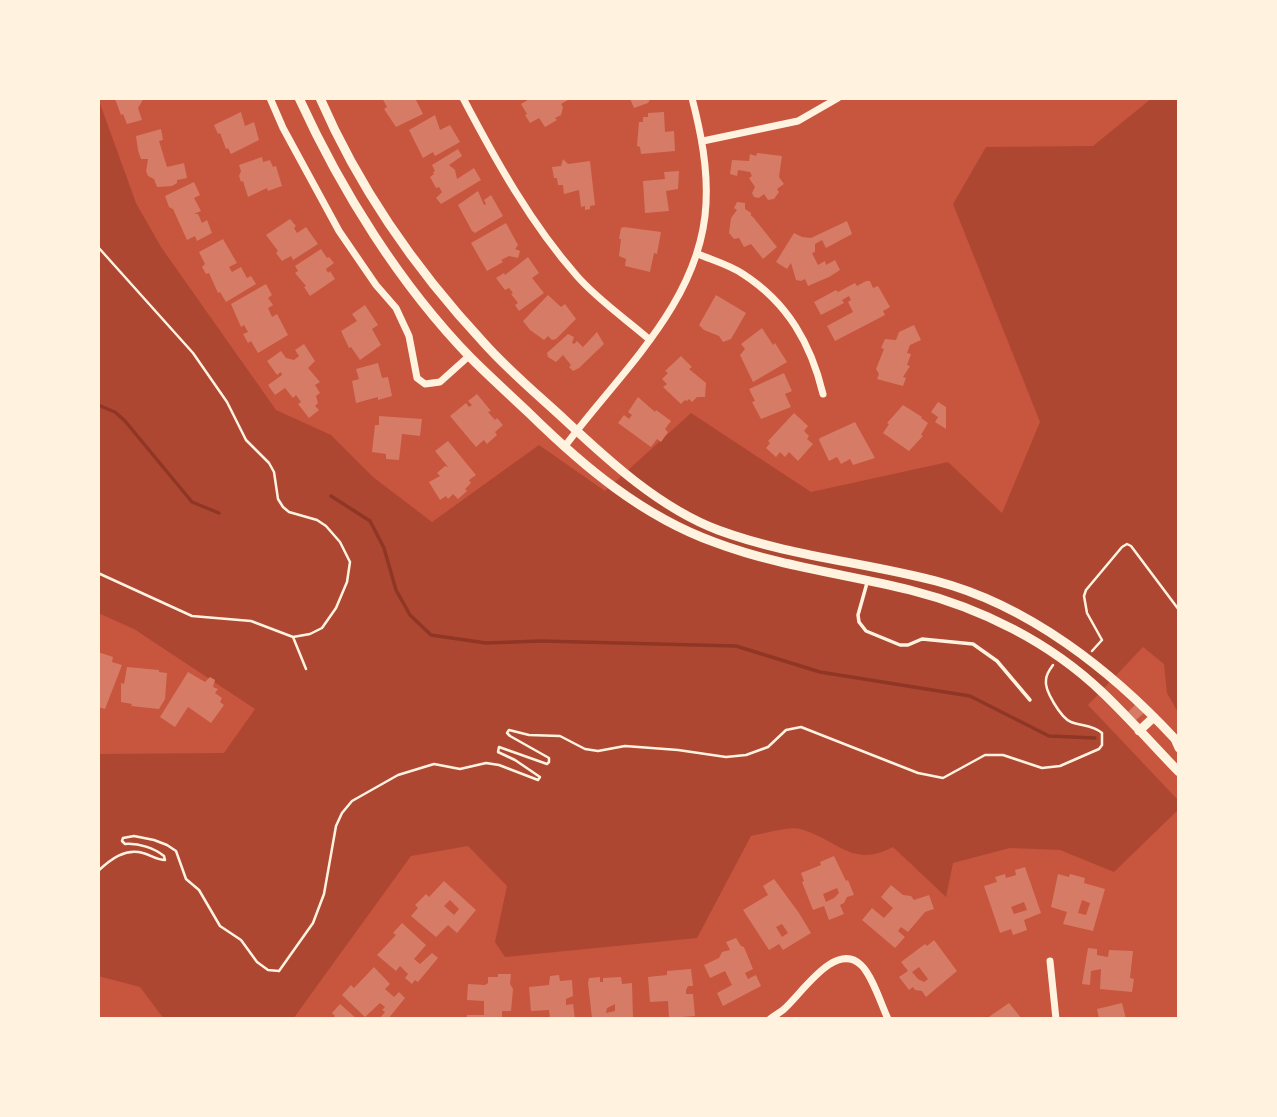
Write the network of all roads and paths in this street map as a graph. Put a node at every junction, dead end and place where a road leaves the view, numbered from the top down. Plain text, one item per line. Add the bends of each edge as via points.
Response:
1 (270, 98) edge
2 (299, 98) edge
3 (320, 98) edge
4 (463, 98) edge
5 (692, 98) edge
6 (833, 99) edge
7 (703, 141) junction
8 (98, 247) edge
9 (698, 254) junction
10 (650, 340) junction
11 (484, 344) junction
12 (469, 356) junction
13 (823, 394) dead end
14 (576, 431) junction
15 (565, 446) junction
16 (98, 573) edge
17 (867, 581) junction
18 (1179, 610) edge
19 (293, 637) junction
20 (1081, 654) junction
21 (1062, 660) junction
22 (306, 670) dead end
23 (1112, 679) junction
24 (1101, 692) junction
25 (1030, 700) dead end
26 (1154, 717) junction
27 (1139, 731) junction
28 (1179, 748) edge
29 (1179, 772) edge
30 (98, 871) edge
31 (1050, 961) dead end
32 (770, 1019) edge
33 (888, 1019) edge
34 (1056, 1019) edge

1 - 12 street via 339,231 396,308 410,336 417,378 425,384 440,382
2 - 12 street via 358,210 410,285
3 - 11 street via 401,241
4 - 10 street via 554,249 579,278
5 - 7 street
6 - 7 street via 797,121
7 - 9 street via 706,206
8 - 19 path via 193,353 227,402 246,440 269,463 283,507 317,520 341,542 350,562 336,608 322,628
9 - 10 street
9 - 13 street via 742,273 785,311 811,352
10 - 14 street
11 - 12 street
11 - 14 street
12 - 15 street
14 - 15 street
14 - 20 street via 664,502 716,529 766,545 939,581 1011,610
15 - 17 street via 601,479 652,512 712,542
16 - 19 path via 192,616 251,621
17 - 21 street via 938,598 999,621
17 - 25 lane via 858,615 874,637 900,645 922,639 973,644 998,661
18 - 20 path via 1127,544 1086,590 1085,607 1102,640 1094,650
19 - 22 path
20 - 23 street
21 - 24 street
21 - 30 path via 1051,667 1046,687 1068,722 1098,729 1102,745 1060,766 1042,768 1003,755 985,755 943,778 918,773 801,727 786,730 768,747 726,757 625,746 598,751 560,736 509,730 510,736 549,758 547,764 499,747 498,752 540,777 538,780 499,765 460,769 435,764 398,775 347,807 335,826 324,894 313,923 279,971 257,962 241,940 220,926 199,890 186,879 176,851 167,845 134,836 123,838 125,844 156,850 165,860 127,852
23 - 24 street
23 - 26 street
24 - 27 street
26 - 27 street
26 - 28 street
27 - 29 street
31 - 34 street
32 - 33 street via 827,965 850,959 861,964

